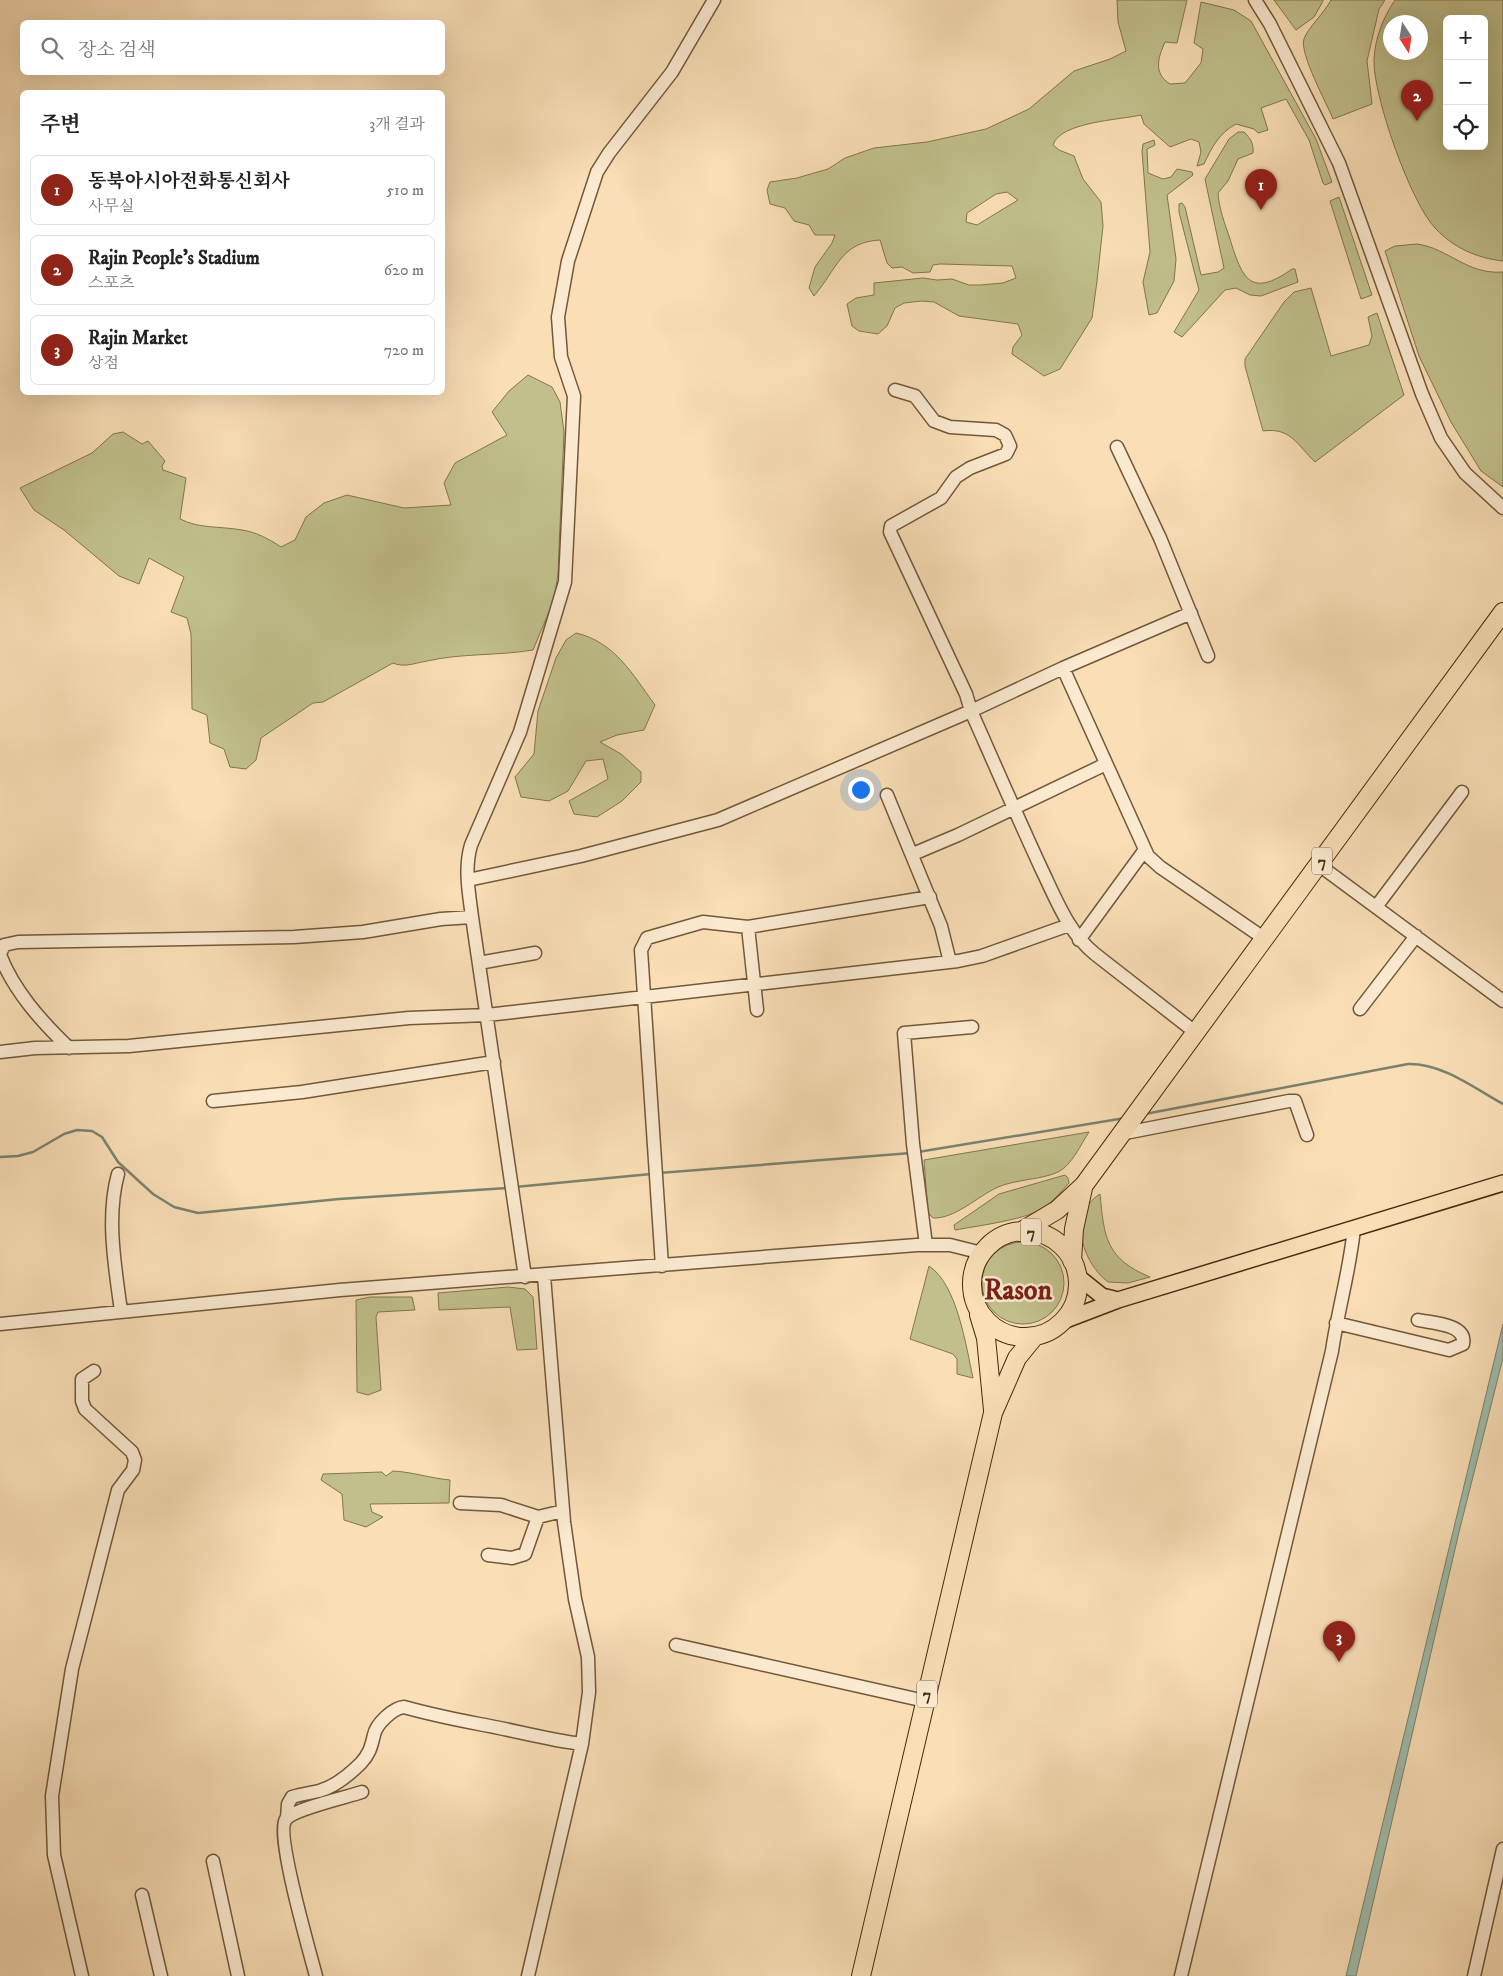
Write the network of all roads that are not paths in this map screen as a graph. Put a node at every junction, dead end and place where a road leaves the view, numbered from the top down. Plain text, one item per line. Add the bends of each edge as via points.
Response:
1 (714, 0) edge
2 (1255, 0) edge
3 (895, 390) dead end
4 (1117, 447) dead end
5 (1503, 508) edge
6 (1503, 612) edge
7 (1191, 613) junction
8 (1208, 656) dead end
9 (1064, 668) junction
10 (971, 711) junction
11 (1106, 764) junction
12 (1462, 792) dead end
13 (887, 795) dead end
14 (1014, 807) junction
15 (1144, 851) junction
16 (913, 854) junction
17 (1319, 865) junction
18 (468, 880) junction
19 (930, 898) junction
20 (1376, 907) junction
21 (472, 917) junction
22 (1069, 925) junction
23 (748, 927) junction
24 (1416, 936) junction
25 (1265, 939) junction
26 (1079, 940) junction
27 (535, 953) dead end
28 (0, 955) edge
29 (950, 962) junction
30 (479, 963) junction
31 (754, 983) junction
32 (645, 996) junction
33 (1503, 1001) edge
34 (757, 1010) dead end
35 (1360, 1010) dead end
36 (486, 1015) junction
37 (972, 1027) dead end
38 (1196, 1032) junction
39 (69, 1048) junction
40 (0, 1052) edge
41 (494, 1062) junction
42 (213, 1100) dead end
43 (1123, 1130) junction
44 (1307, 1135) dead end
45 (118, 1174) dead end
46 (1503, 1183) edge
47 (1084, 1185) junction
48 (1354, 1228) junction
49 (1020, 1232) junction
50 (926, 1245) junction
51 (982, 1253) junction
52 (662, 1266) junction
53 (1075, 1269) junction
54 (544, 1276) junction
55 (525, 1277) junction
56 (1118, 1300) junction
57 (977, 1309) junction
58 (121, 1311) junction
59 (1418, 1320) dead end
60 (1063, 1321) junction
61 (1336, 1323) junction
62 (0, 1324) edge
63 (1035, 1336) junction
64 (94, 1370) dead end
65 (993, 1413) junction
66 (460, 1503) dead end
67 (563, 1510) junction
68 (538, 1516) junction
69 (488, 1555) dead end
70 (676, 1645) dead end
71 (925, 1701) junction
72 (582, 1744) junction
73 (362, 1792) dead end
74 (287, 1818) junction
75 (1503, 1849) edge
76 (213, 1861) dead end
77 (1500, 1872) edge
78 (142, 1895) dead end
79 (82, 1976) edge
80 (161, 1976) edge
81 (238, 1976) edge
82 (316, 1976) edge
83 (528, 1976) edge
84 (861, 1976) edge
85 (1181, 1976) edge
86 (1474, 1976) edge

1 - 18 street via 672,72 597,172 568,261 558,317 561,358 574,396 567,560 562,599 520,732 472,845 467,865
2 - 5 street via 1339,163 1440,438 1465,472
3 - 10 street via 915,396 934,421 950,427 996,430 1005,435 1010,446 1006,454 956,477 941,498 891,526 890,532
4 - 7 street
6 - 17 highway, 7
7 - 8 street
7 - 9 street
9 - 10 street
9 - 11 street
10 - 14 street
10 - 18 street via 718,820 581,856
11 - 14 street
11 - 15 street
12 - 20 street
13 - 16 street
14 - 16 street
14 - 22 street
15 - 25 street via 1160,867
15 - 26 street
16 - 19 street
17 - 20 street
17 - 25 highway, 7
18 - 21 street
19 - 23 street
19 - 29 street
20 - 24 street
21 - 28 street via 363,932 294,937 18,942 4,945
21 - 30 street
22 - 26 street
22 - 29 street via 982,956
23 - 31 street
23 - 32 street via 703,922 647,938 641,950
24 - 33 street
24 - 35 street
25 - 38 highway, 7
26 - 38 street
27 - 30 street
28 - 39 street via 31,1008
29 - 31 street
30 - 36 street
31 - 32 street
31 - 34 street
32 - 36 street
32 - 52 street
36 - 39 street via 410,1018 129,1046
36 - 41 street
37 - 50 street via 904,1033 913,1144
38 - 43 highway, 7
39 - 40 street
41 - 42 street via 302,1092
41 - 55 street
43 - 44 street via 1295,1101
43 - 47 highway, 7
45 - 58 street via 114,1188 113,1227
46 - 48 main road
47 - 49 highway, 7 via 1057,1210
47 - 53 highway, 7 via 1074,1229
48 - 56 main road
48 - 61 street
49 - 51 highway, 7 via 993,1242
49 - 53 highway, 7 via 1051,1238 1064,1248
50 - 51 street via 950,1245
50 - 52 street
51 - 57 highway, 7 via 972,1280 972,1295
52 - 54 street
53 - 56 main road via 1102,1296
53 - 60 highway, 7 via 1077,1292
54 - 55 street
54 - 67 street
55 - 58 street via 340,1290
56 - 60 main road
57 - 63 highway, 7 via 1002,1332 1018,1337
57 - 65 highway, 7 via 986,1338
58 - 62 street
59 - 61 street via 1452,1327 1461,1332 1463,1344 1448,1350
60 - 63 highway, 7 via 1050,1331
61 - 85 street via 1330,1360
63 - 65 highway, 7 via 1017,1358
64 - 79 street via 82,1379 85,1409 132,1452 135,1460 133,1470 118,1490 86,1608 72,1669 52,1796 54,1855
65 - 71 highway, 7
66 - 68 street via 501,1505
67 - 68 street
67 - 72 street via 575,1599 588,1657 589,1692
68 - 69 street via 525,1554 512,1558
70 - 71 street
71 - 84 highway, 7
72 - 74 street via 398,1708 374,1733 371,1751 361,1763 321,1791 292,1797
72 - 83 street
73 - 74 street via 299,1811
74 - 82 street via 283,1826 285,1850
75 - 77 street
76 - 81 street
77 - 86 street
78 - 80 street

